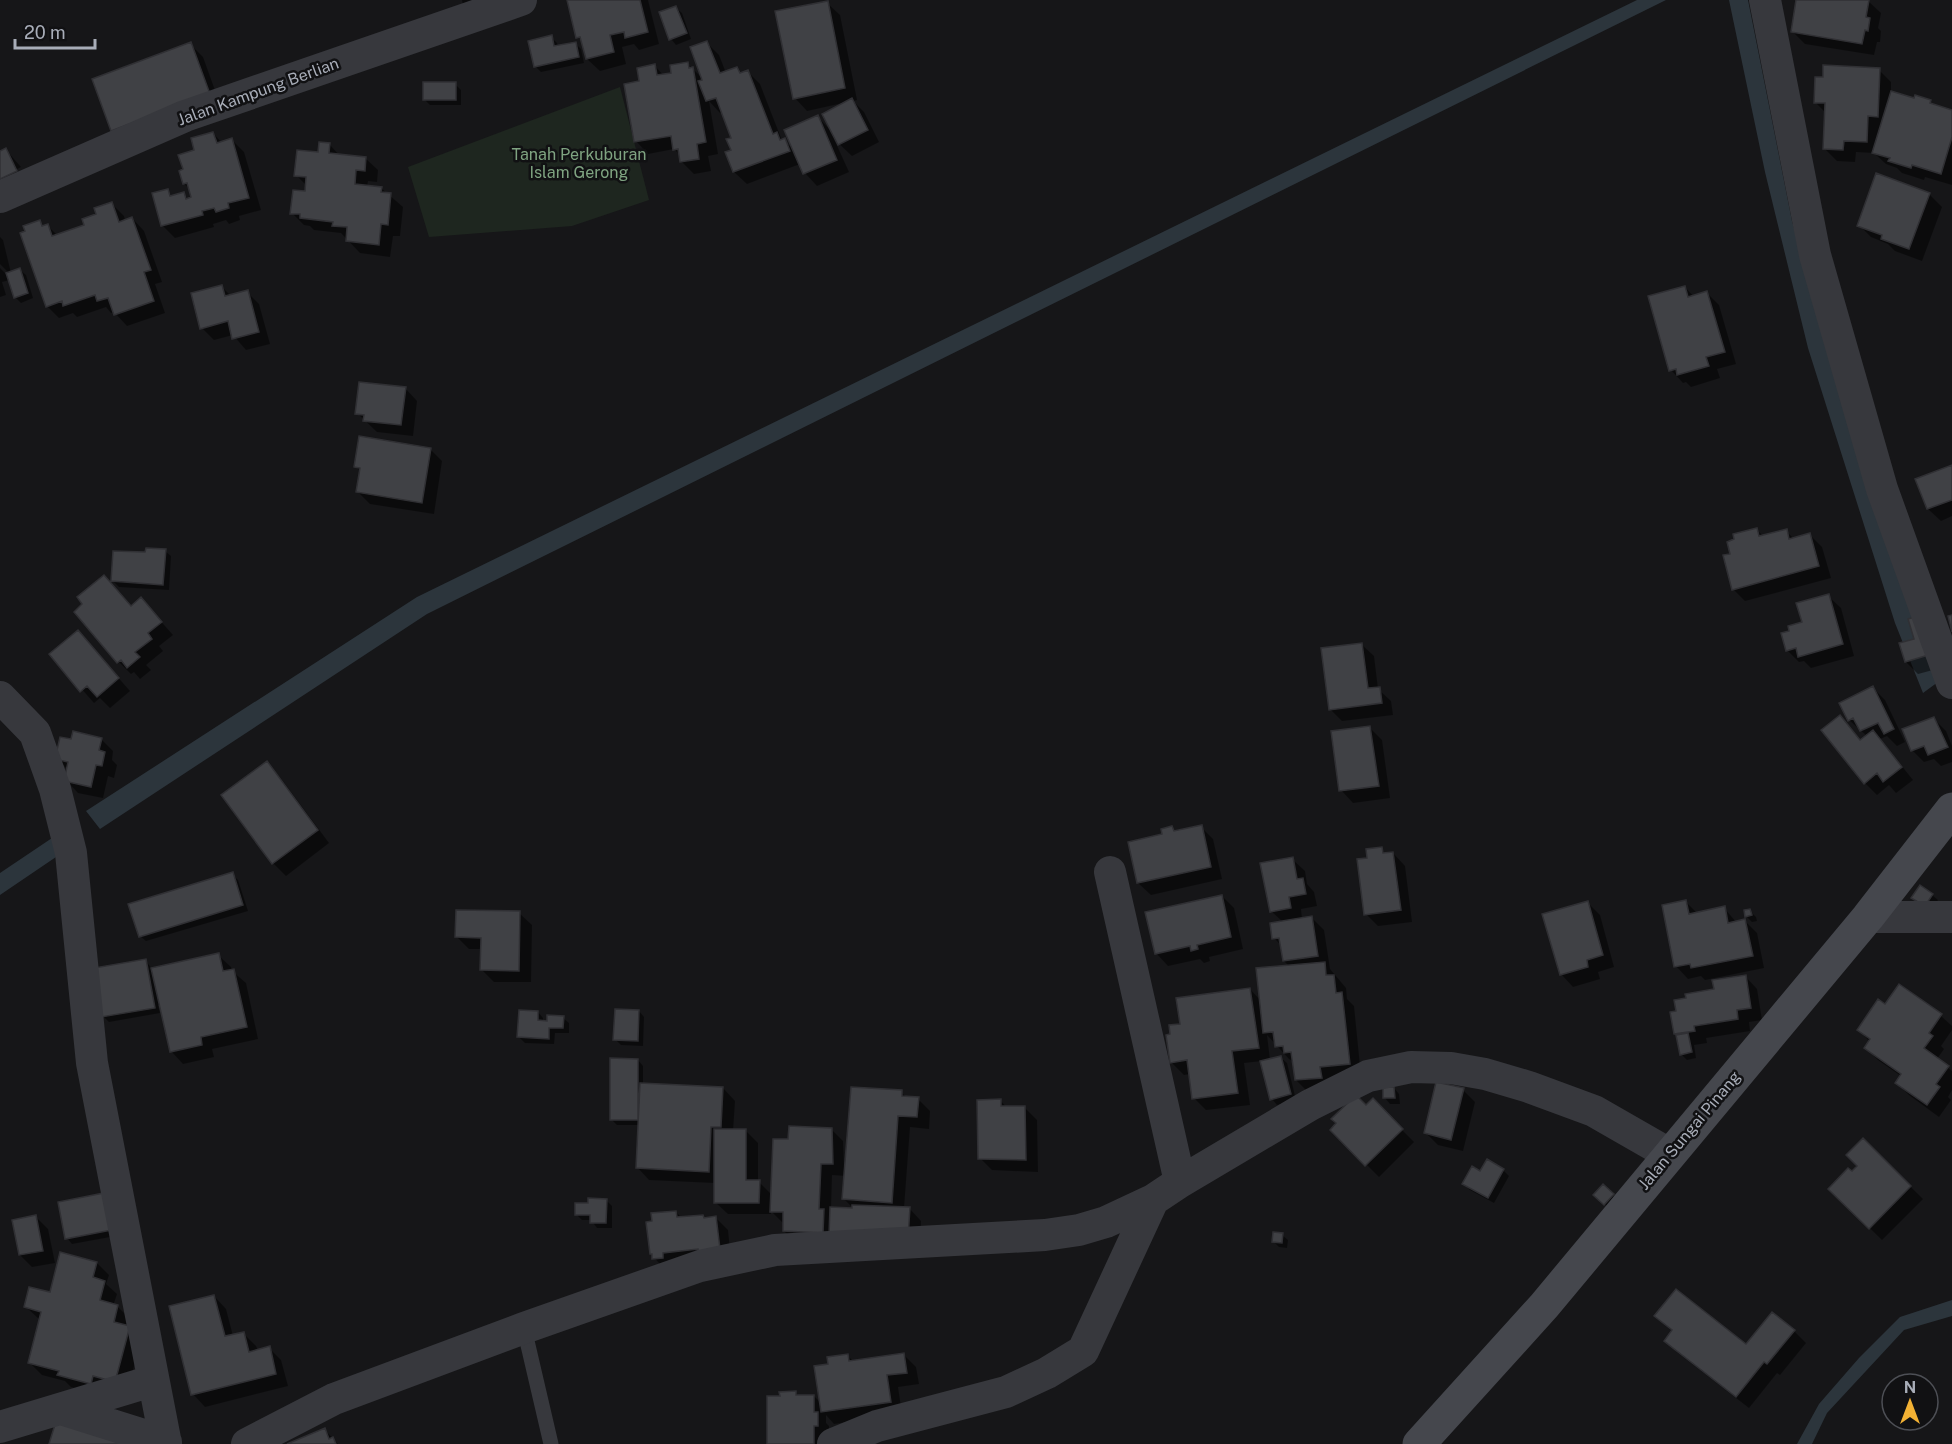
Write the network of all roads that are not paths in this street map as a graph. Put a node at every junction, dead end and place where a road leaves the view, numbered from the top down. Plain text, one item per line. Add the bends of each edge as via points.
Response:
1 (521, 0) edge
2 (1765, 0) edge
3 (0, 197) edge
4 (1952, 683) edge
5 (0, 697) edge
6 (1952, 809) edge
7 (1110, 872) dead end
8 (1868, 917) junction
9 (1952, 917) edge
10 (1668, 1154) junction
11 (1180, 1182) junction
12 (1153, 1200) junction
13 (524, 1328) junction
14 (152, 1381) junction
15 (61, 1409) junction
16 (0, 1427) edge
17 (166, 1443) edge
18 (247, 1444) edge
19 (551, 1444) edge
20 (833, 1444) edge
21 (1419, 1444) edge

1 - 3 street, Jalan Kampung Berlian via 185,116
2 - 4 street via 1815,255 1882,489
5 - 14 street via 35,733 55,789 71,853 92,1063
6 - 8 street, Jalan Sungai Pinang
7 - 11 street
8 - 9 street
8 - 10 street, Jalan Sungai Pinang
10 - 11 street via 1594,1111 1529,1087 1485,1074 1411,1066 1368,1076 1310,1105
10 - 21 street, Jalan Sungai Pinang via 1544,1306
11 - 12 street
12 - 13 street via 1107,1222 1057,1233 807,1248 741,1256 700,1266
12 - 20 street via 1083,1351 1006,1392 877,1426
13 - 18 street via 334,1400
13 - 19 lane
14 - 15 street
14 - 17 street
15 - 16 street
15 - 17 street

